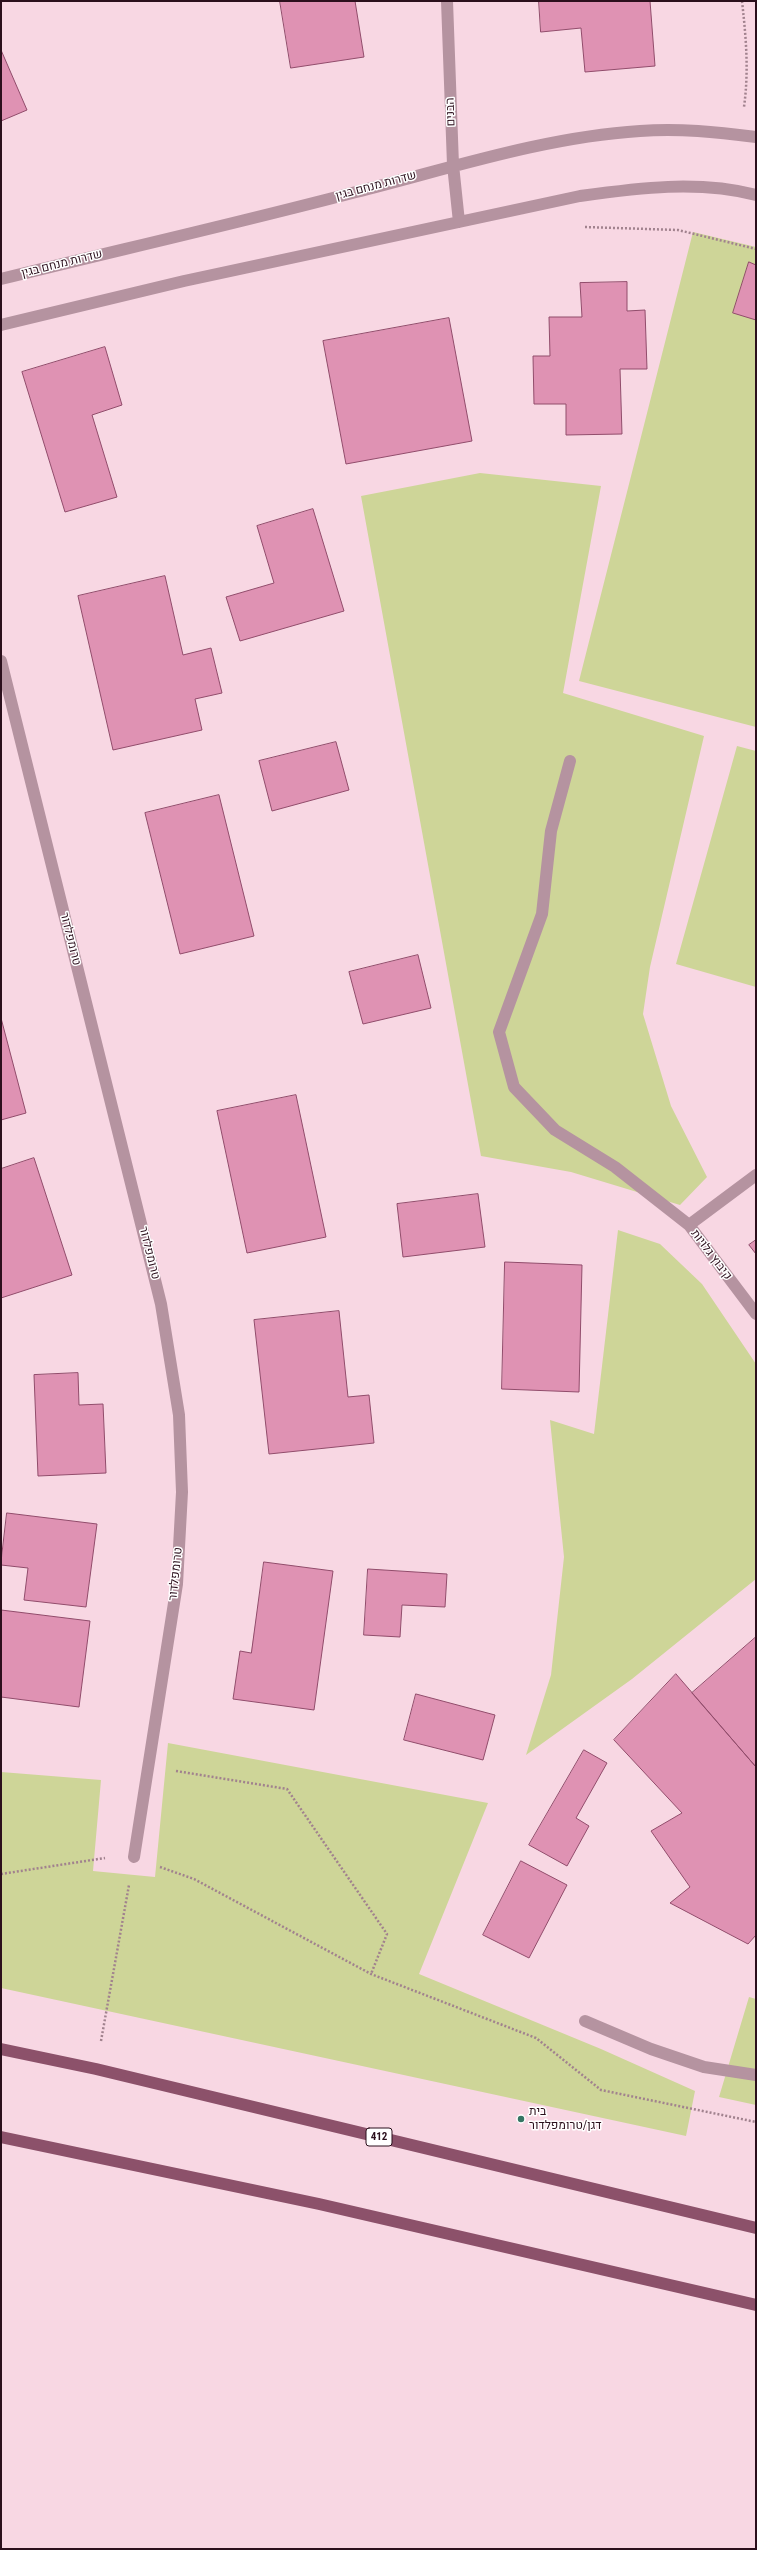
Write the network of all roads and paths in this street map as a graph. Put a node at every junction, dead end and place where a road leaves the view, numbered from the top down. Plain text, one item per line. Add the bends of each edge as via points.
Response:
1 (447, 1) edge
2 (742, 1) edge
3 (740, 135) junction
4 (756, 137) edge
5 (453, 165) junction
6 (756, 195) edge
7 (459, 222) junction
8 (584, 226) dead end
9 (756, 249) edge
10 (1, 279) edge
11 (1, 325) edge
12 (1, 661) edge
13 (570, 761) dead end
14 (756, 1175) edge
15 (688, 1225) junction
16 (756, 1314) edge
17 (148, 1767) junction
18 (134, 1857) junction
19 (1, 1874) edge
20 (372, 1974) junction
21 (585, 2021) dead end
22 (1, 2049) edge
23 (96, 2069) junction
24 (756, 2075) edge
25 (756, 2122) edge
26 (1, 2137) edge
27 (756, 2228) edge
28 (756, 2305) edge

1 - 5 street, הבנים
2 - 3 path via 747,48 747,84
3 - 4 street, שדרות מנחם בגין
3 - 5 street, שדרות מנחם בגין via 701,130 639,131 570,140
5 - 7 street, הבנים
5 - 10 street, שדרות מנחם בגין via 357,192
6 - 7 street via 699,187 644,187 580,196
7 - 11 street via 184,281
8 - 9 path via 678,230
12 - 17 street, טרומפלדור via 161,1304 179,1415 182,1492 177,1584
13 - 15 street via 551,831 542,914 499,1032 514,1087 555,1130 615,1167
14 - 15 street, קיבוץ גלויות
15 - 16 street, קיבוץ גלויות
17 - 18 street, טרומפלדור
17 - 20 path via 287,1789 387,1934
18 - 19 path via 102,1858
18 - 20 path via 194,1879
18 - 23 path
20 - 25 path via 536,2038 601,2090
21 - 24 street via 650,2049 704,2067
22 - 23 main road, 412
23 - 27 main road, 412
26 - 28 main road via 326,2206

